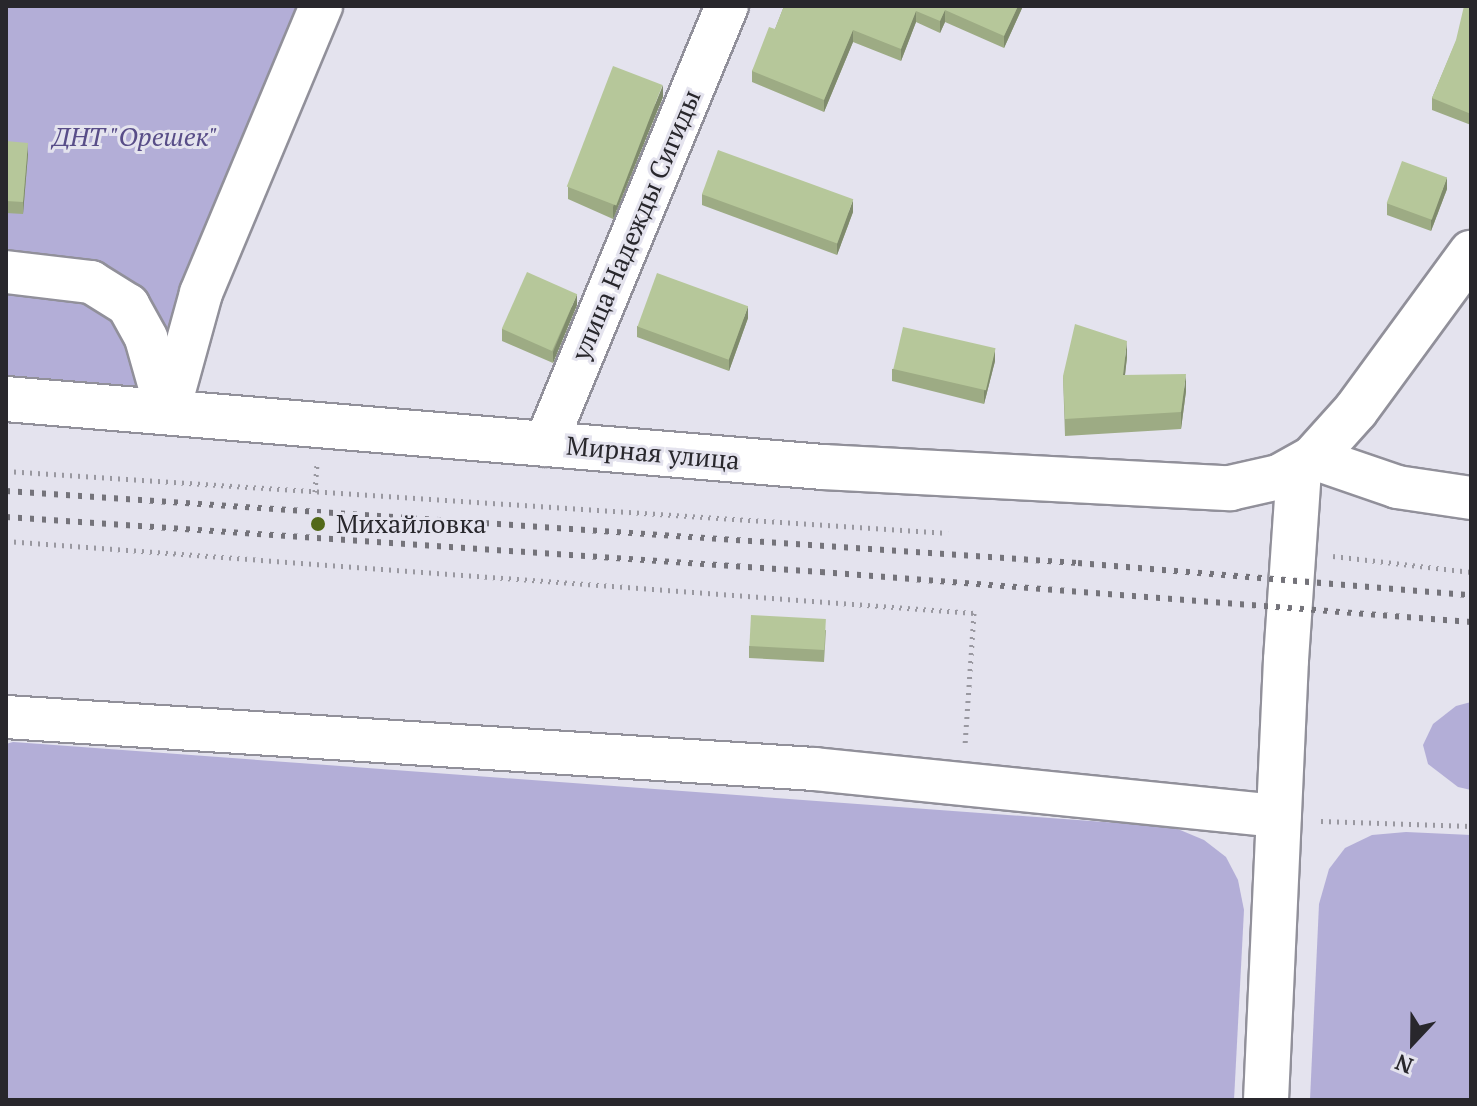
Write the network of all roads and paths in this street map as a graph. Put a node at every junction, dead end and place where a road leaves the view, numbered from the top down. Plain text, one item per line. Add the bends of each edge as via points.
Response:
1 (321, 6) edge
2 (727, 6) edge
3 (1471, 253) edge
4 (6, 272) edge
5 (6, 399) edge
6 (168, 413) junction
7 (545, 445) junction
8 (1306, 463) junction
9 (6, 471) edge
10 (1471, 498) edge
11 (948, 533) dead end
12 (6, 541) edge
13 (1291, 550) junction
14 (1471, 572) edge
15 (6, 717) edge
16 (962, 785) junction
17 (1280, 816) junction
18 (1471, 826) edge
19 (1266, 1100) edge

1 - 6 street via 201,293
2 - 7 street, улица Надежды Сигиды
3 - 8 street via 1356,410
4 - 6 street via 91,282 128,305 146,338
5 - 6 street, Мирная улица
6 - 7 street, Мирная улица
7 - 8 street, Мирная улица via 823,467 1230,488 1254,485
8 - 10 street via 1397,487
8 - 13 street
9 - 11 path
12 - 16 path via 974,613
13 - 14 path
13 - 17 street
15 - 16 street via 814,769
16 - 17 street
17 - 18 path
17 - 19 street

